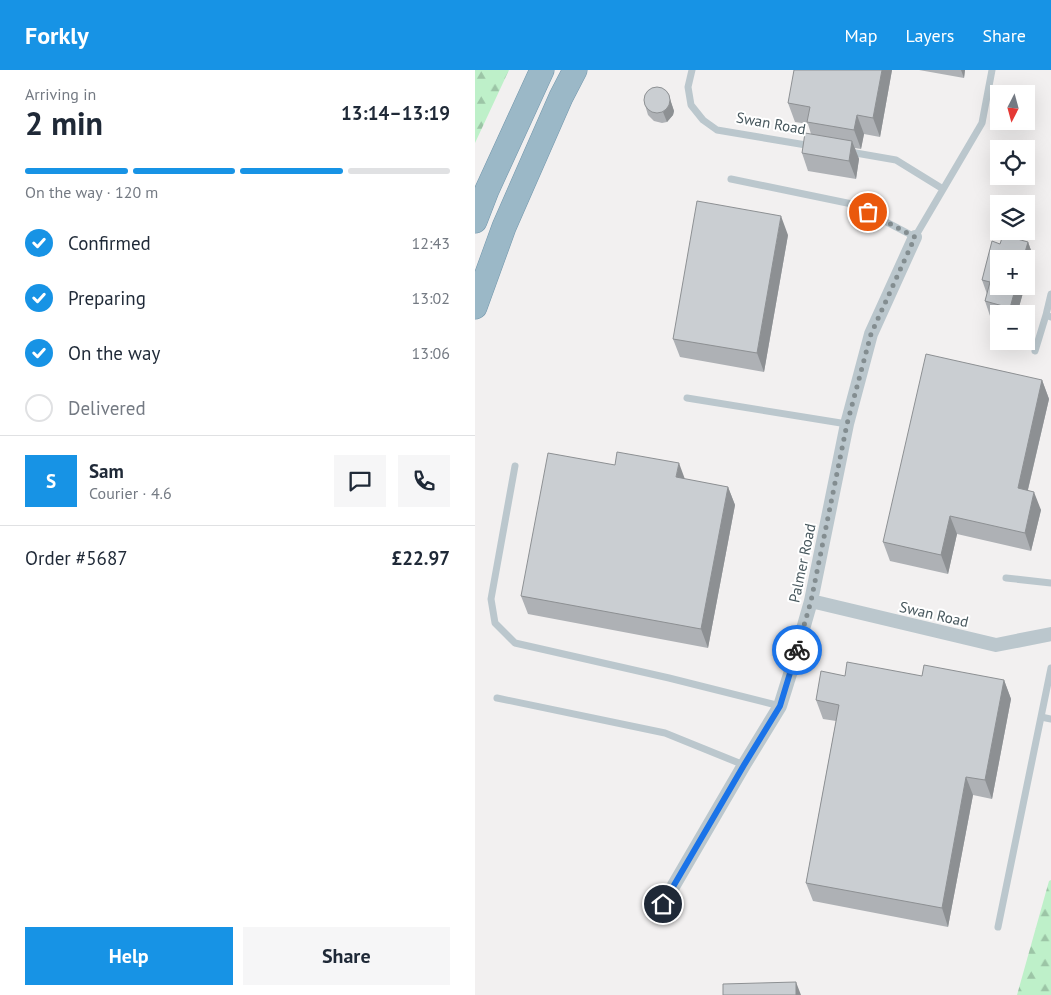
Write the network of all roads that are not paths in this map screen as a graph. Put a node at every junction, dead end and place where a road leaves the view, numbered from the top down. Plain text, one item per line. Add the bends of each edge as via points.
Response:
1 (542, 70) edge
2 (575, 70) edge
3 (691, 70) edge
4 (992, 70) edge
5 (818, 147) edge
6 (847, 152) edge
7 (731, 179) dead end
8 (943, 189) junction
9 (475, 221) edge
10 (915, 237) junction
11 (1051, 294) edge
12 (475, 307) edge
13 (1049, 316) edge
14 (1035, 351) dead end
15 (687, 398) dead end
16 (847, 424) junction
17 (515, 466) dead end
18 (1006, 578) dead end
19 (1051, 584) edge
20 (811, 601) junction
21 (1051, 634) edge
22 (1051, 668) edge
23 (497, 698) dead end
24 (780, 706) junction
25 (1041, 717) junction
26 (1051, 719) edge
27 (744, 765) junction
28 (663, 904) dead end
29 (998, 927) dead end

1 - 9 highway
2 - 12 highway via 504,227
3 - 5 lane, Swan Road via 688,87 691,105 717,130
4 - 8 lane via 982,123
6 - 8 lane via 896,160
7 - 10 lane via 852,204
8 - 10 lane
10 - 16 street, Palmer Road via 871,334
11 - 13 lane
13 - 14 lane
15 - 16 lane
16 - 20 street, Palmer Road
17 - 24 lane via 491,599 495,623 515,643
18 - 19 lane
20 - 21 street, Swan Road via 996,645
20 - 24 street, Palmer Road
22 - 25 lane
23 - 27 lane via 665,733
24 - 27 street, Palmer Road
25 - 26 lane
25 - 29 lane
27 - 28 street, Palmer Road

